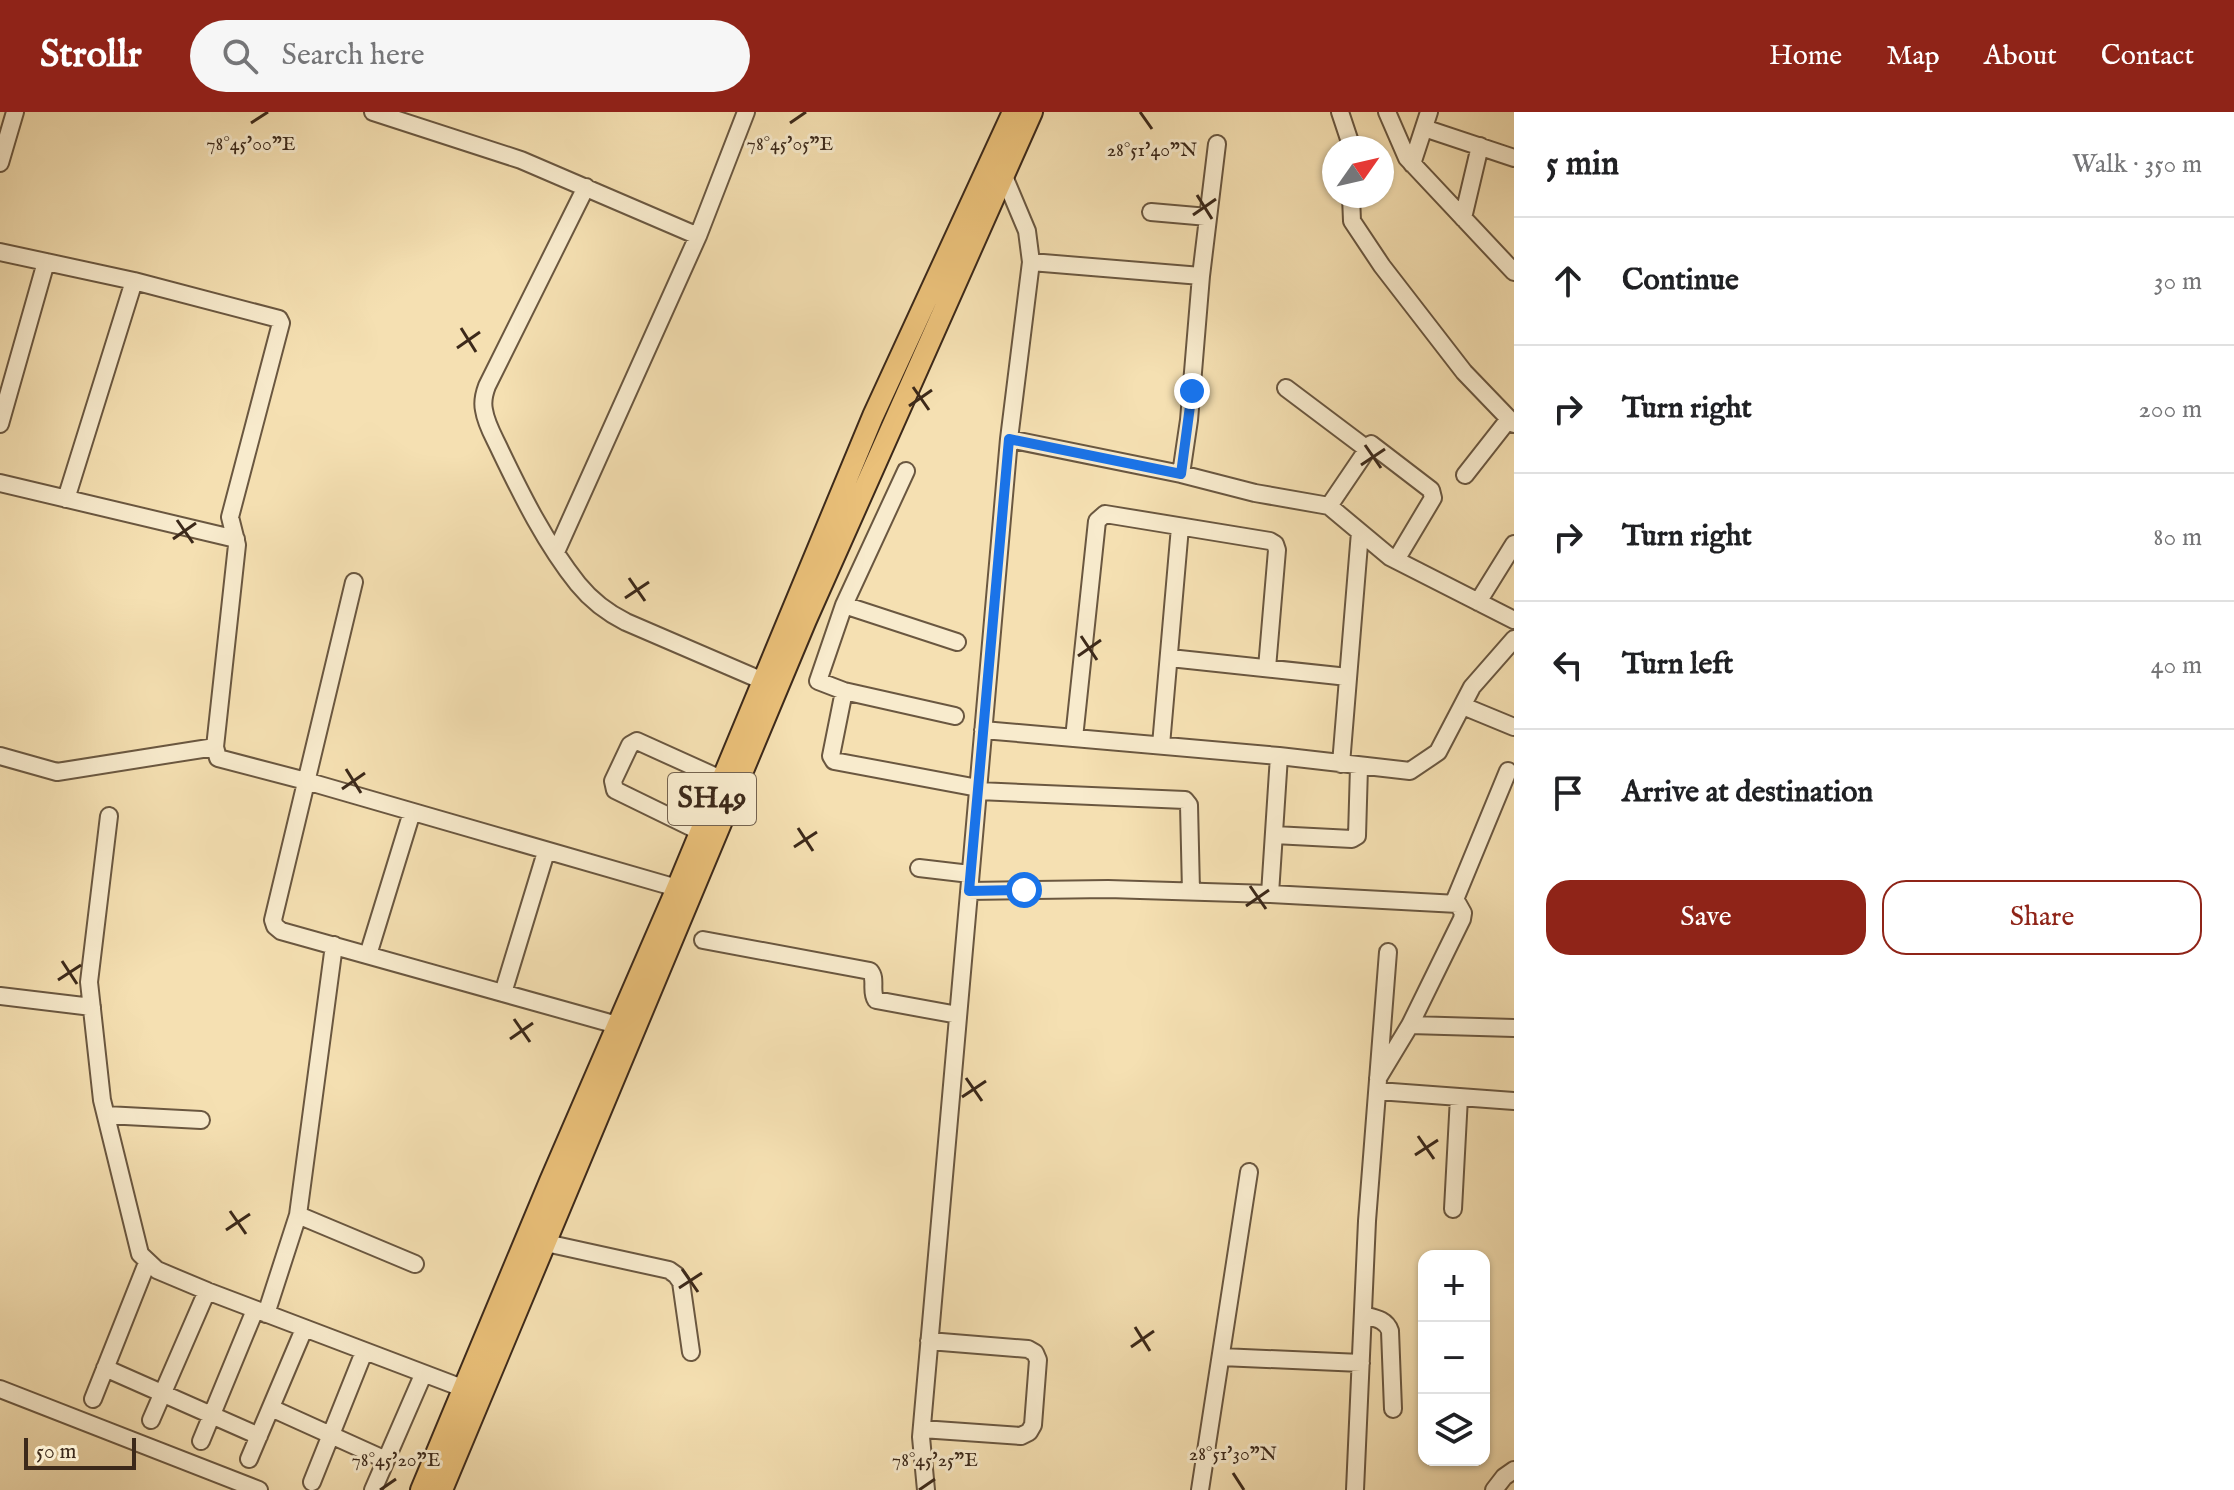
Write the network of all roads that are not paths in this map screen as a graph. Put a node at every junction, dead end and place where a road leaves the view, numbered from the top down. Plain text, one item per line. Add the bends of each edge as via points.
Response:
1 (15, 112) edge
2 (373, 112) edge
3 (746, 112) edge
4 (1013, 112) edge
5 (1032, 112) edge
6 (1340, 112) edge
7 (1387, 112) edge
8 (1426, 120) edge
9 (1348, 136) edge
10 (1217, 144) dead end
11 (1480, 146) junction
12 (1514, 158) edge
13 (0, 163) edge
14 (1412, 164) junction
15 (1003, 174) junction
16 (586, 187) junction
17 (1351, 208) edge
18 (1151, 212) dead end
19 (1208, 217) junction
20 (1463, 218) junction
21 (698, 236) junction
22 (0, 252) edge
23 (46, 262) junction
24 (1031, 262) junction
25 (1513, 265) edge
26 (1201, 276) junction
27 (134, 281) junction
28 (1286, 388) dead end
29 (1511, 416) edge
30 (0, 424) edge
31 (1009, 439) junction
32 (1367, 449) junction
33 (906, 471) dead end
34 (1181, 474) junction
35 (1465, 475) dead end
36 (0, 483) edge
37 (66, 499) junction
38 (1329, 506) junction
39 (847, 527) junction
40 (1180, 527) junction
41 (1360, 532) junction
42 (875, 535) junction
43 (236, 539) junction
44 (1514, 544) edge
45 (556, 552) junction
46 (1396, 560) junction
47 (354, 582) dead end
48 (1478, 602) junction
49 (844, 605) junction
50 (1514, 620) edge
51 (1514, 639) edge
52 (957, 642) dead end
53 (1170, 658) junction
54 (1267, 668) junction
55 (1348, 677) junction
56 (763, 681) junction
57 (844, 691) junction
58 (1463, 706) junction
59 (955, 716) dead end
60 (1514, 727) edge
61 (983, 730) junction
62 (1074, 738) junction
63 (1161, 745) junction
64 (215, 747) junction
65 (0, 756) edge
66 (1279, 756) junction
67 (1341, 764) junction
68 (1359, 767) junction
69 (1508, 771) dead end
70 (721, 779) junction
71 (306, 781) junction
72 (978, 790) junction
73 (412, 812) junction
74 (109, 816) dead end
75 (699, 831) junction
76 (1274, 835) junction
77 (546, 852) junction
78 (919, 868) dead end
79 (970, 883) junction
80 (677, 888) junction
81 (1191, 891) junction
82 (1270, 894) junction
83 (1454, 902) junction
84 (703, 940) dead end
85 (334, 945) junction
86 (1388, 952) dead end
87 (368, 955) junction
88 (503, 993) junction
89 (0, 996) edge
90 (92, 1007) junction
91 (958, 1015) junction
92 (617, 1025) junction
93 (1410, 1025) junction
94 (1514, 1028) edge
95 (1378, 1084) junction
96 (1459, 1097) junction
97 (1514, 1101) edge
98 (106, 1115) junction
99 (201, 1120) dead end
100 (1249, 1172) dead end
101 (1453, 1209) dead end
102 (298, 1215) junction
103 (546, 1243) junction
104 (147, 1263) junction
105 (415, 1264) dead end
106 (207, 1291) junction
107 (261, 1312) junction
108 (1363, 1315) junction
109 (304, 1329) junction
110 (929, 1341) junction
111 (364, 1352) junction
112 (691, 1352) dead end
113 (1221, 1357) junction
114 (1361, 1363) junction
115 (105, 1368) junction
116 (423, 1375) junction
117 (0, 1389) edge
118 (465, 1389) junction
119 (163, 1393) junction
120 (93, 1399) dead end
121 (271, 1408) junction
122 (1393, 1409) dead end
123 (212, 1415) junction
124 (151, 1420) dead end
125 (922, 1429) junction
126 (331, 1435) junction
127 (259, 1436) junction
128 (201, 1441) dead end
129 (249, 1459) dead end
130 (386, 1460) junction
131 (1514, 1470) edge
132 (312, 1482) dead end
133 (259, 1490) edge
134 (373, 1490) edge
135 (421, 1490) edge
136 (442, 1490) edge
137 (926, 1490) edge
138 (1200, 1490) edge
139 (1355, 1490) edge
140 (1494, 1490) edge

1 - 13 street
2 - 16 street
3 - 21 street
4 - 56 main road, SH49 via 873,416
5 - 15 main road, SH49
6 - 9 street
7 - 14 street
8 - 11 street
8 - 14 street
10 - 19 street
11 - 12 street
11 - 20 street
14 - 20 street
15 - 24 street via 1027,231
15 - 39 main road, SH49
16 - 21 street
16 - 45 street via 483,398 508,466
17 - 29 street via 1352,221 1382,266 1464,372
18 - 19 street
19 - 26 street
20 - 25 street
21 - 45 street
22 - 23 street
23 - 27 street
23 - 30 street
24 - 26 street
24 - 31 street
26 - 34 street
27 - 37 street
27 - 43 street via 281,323 230,517
28 - 32 street
29 - 35 street
31 - 34 street
31 - 61 street
32 - 38 street
32 - 46 street via 1373,444 1434,493
33 - 42 street
34 - 38 street
36 - 37 street
37 - 43 street
38 - 41 street
39 - 42 street
39 - 103 main road, SH49
40 - 53 street
40 - 54 street via 1275,544
40 - 62 street via 1105,514 1097,521
41 - 46 street
41 - 55 street
42 - 49 street
43 - 64 street
44 - 48 street
45 - 56 street via 578,584 608,613
46 - 48 street
47 - 71 street
48 - 50 street
49 - 52 street
49 - 57 street via 817,678
51 - 58 street via 1472,687
53 - 54 street
53 - 63 street
54 - 55 street
55 - 67 street
56 - 70 main road, SH49
57 - 59 street
57 - 72 street via 834,761
58 - 60 street
58 - 68 street via 1438,752 1417,767 1403,772
61 - 62 street
61 - 72 street
62 - 63 street
63 - 66 street
64 - 65 street via 64,772
64 - 71 street via 222,761
66 - 67 street
66 - 76 street
67 - 68 street
68 - 76 street via 1357,836
69 - 83 street
70 - 75 main road, SH49
70 - 75 street via 637,741 613,781 615,790
71 - 73 street
71 - 85 street via 273,920 281,931
72 - 79 street
72 - 81 street via 1185,800
73 - 77 street
73 - 87 street
74 - 90 street via 89,971
75 - 80 main road, SH49
76 - 82 street
77 - 80 street
77 - 88 street
78 - 79 street
79 - 81 street
79 - 91 street
80 - 92 main road, SH49
81 - 82 street
82 - 83 street
83 - 93 street via 1462,919
84 - 91 street via 870,971 876,1000
85 - 87 street
85 - 102 street
86 - 95 street
87 - 88 street
88 - 92 street
89 - 90 street
90 - 98 street
91 - 110 street
92 - 118 main road, SH49
93 - 94 street
93 - 95 street
95 - 96 street
95 - 108 street
96 - 97 street
96 - 101 street
98 - 99 street
98 - 104 street via 136,1243
100 - 113 street
102 - 105 street
102 - 107 street
103 - 112 street via 676,1275
103 - 136 main road, SH49
104 - 106 street
104 - 115 street
106 - 107 street
106 - 119 street
107 - 109 street
107 - 123 street
108 - 114 street
108 - 122 street via 1382,1320 1390,1331
109 - 111 street
109 - 121 street
110 - 125 street
110 - 125 street via 1035,1353 1033,1425 1021,1436
111 - 116 street
111 - 126 street
113 - 114 street
113 - 138 street
114 - 139 street
115 - 119 street
115 - 120 street
116 - 118 street
116 - 130 street
117 - 133 street
118 - 135 main road, SH49
119 - 123 street
119 - 124 street
121 - 126 street
121 - 127 street
123 - 127 street
123 - 128 street
125 - 137 street
126 - 130 street
126 - 132 street
127 - 129 street
130 - 134 street
131 - 140 street

